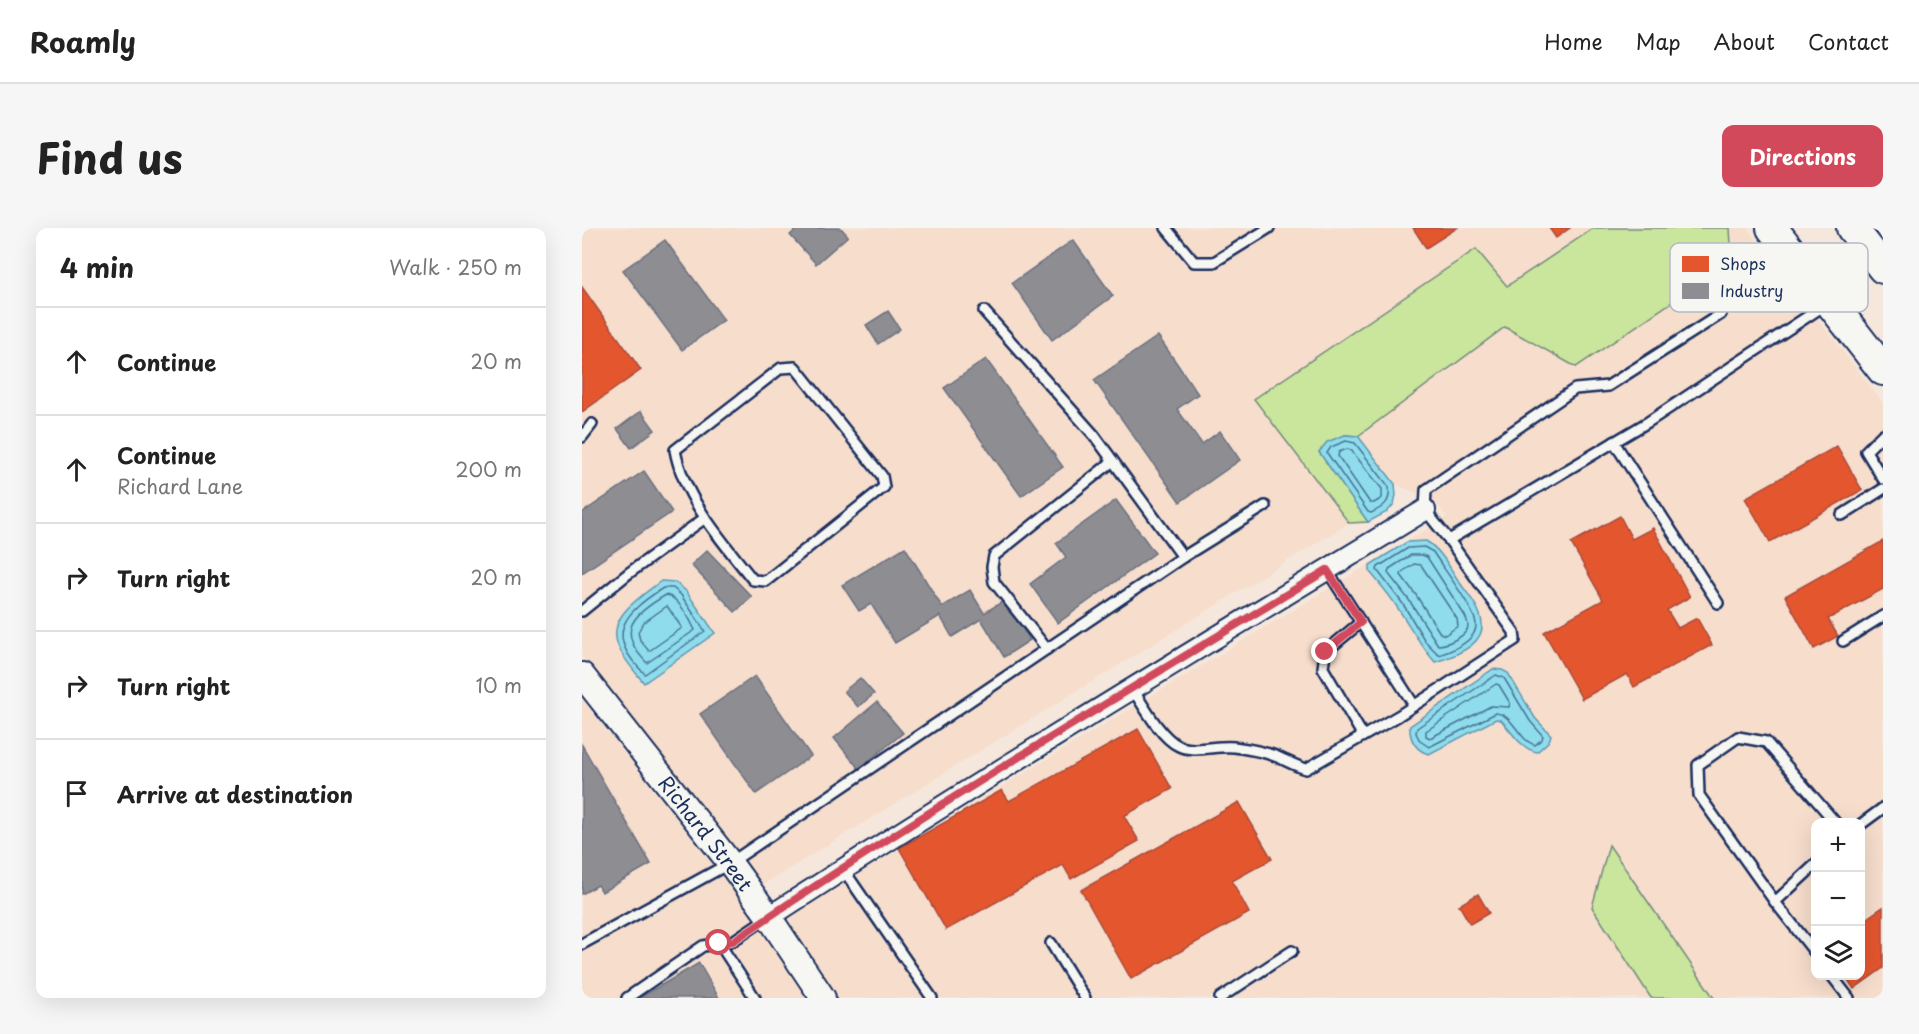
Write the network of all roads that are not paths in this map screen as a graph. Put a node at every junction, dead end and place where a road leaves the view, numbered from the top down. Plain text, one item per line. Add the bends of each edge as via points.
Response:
1 (1166, 228) edge
2 (1269, 228) edge
3 (1772, 228) edge
4 (1852, 228) edge
5 (1784, 243) edge
6 (1864, 243) edge
7 (1868, 249) edge
8 (1883, 268) edge
9 (984, 311) dead end
10 (1815, 312) edge
11 (1838, 312) edge
12 (1721, 314) dead end
13 (1883, 370) edge
14 (592, 424) dead end
15 (1883, 434) edge
16 (582, 437) edge
17 (1614, 442) junction
18 (1113, 461) junction
19 (1883, 479) edge
20 (1883, 489) edge
21 (1265, 506) dead end
22 (1425, 510) junction
23 (1842, 515) dead end
24 (705, 518) junction
25 (1449, 540) junction
26 (1183, 558) junction
27 (1327, 570) junction
28 (1718, 603) dead end
29 (582, 611) edge
30 (1883, 616) edge
31 (1361, 622) junction
32 (1844, 641) dead end
33 (1047, 649) junction
34 (582, 675) edge
35 (1132, 688) junction
36 (1414, 705) junction
37 (1363, 736) junction
38 (1883, 808) edge
39 (1831, 818) edge
40 (1865, 821) edge
41 (730, 863) junction
42 (1811, 868) edge
43 (843, 869) junction
44 (1775, 902) junction
45 (769, 917) junction
46 (719, 943) junction
47 (1051, 943) dead end
48 (582, 944) edge
49 (1811, 949) edge
50 (1292, 951) dead end
51 (1836, 980) edge
52 (627, 998) edge
53 (755, 998) edge
54 (823, 998) edge
55 (932, 998) edge
56 (1085, 998) edge
57 (1220, 998) edge
58 (1849, 998) edge

1 - 2 lane via 1194,262 1214,262
3 - 5 main road
4 - 6 main road
7 - 8 main road
9 - 18 lane
10 - 17 lane
11 - 13 main road
12 - 22 lane via 1608,386 1575,389 1426,490
14 - 16 lane
15 - 19 lane via 1866,451
17 - 25 lane
17 - 28 lane
18 - 26 lane
18 - 33 lane via 994,556 994,582
20 - 23 lane
21 - 26 lane
22 - 25 lane
22 - 27 street
24 - 24 lane via 753,580 766,581 885,487 882,476 795,367 780,368 675,450 677,464
24 - 29 lane
25 - 36 lane via 1514,632 1515,640
26 - 33 lane
27 - 31 lane
27 - 35 street
30 - 32 lane
31 - 36 lane
31 - 37 lane via 1325,652 1323,668
33 - 41 lane
34 - 41 street, Richard Street
35 - 37 lane via 1164,734 1178,746 1191,750 1251,750 1306,769
35 - 43 street
36 - 37 lane
38 - 40 lane
39 - 44 lane via 1766,742 1738,737 1698,765 1699,795
41 - 45 street, Richard Street
41 - 48 lane
42 - 44 lane
43 - 45 street
43 - 55 lane
44 - 49 lane
45 - 46 lane via 733,941
45 - 54 street, Richard Street
46 - 52 lane via 703,946
46 - 53 lane
47 - 56 lane
50 - 57 lane
51 - 58 lane

